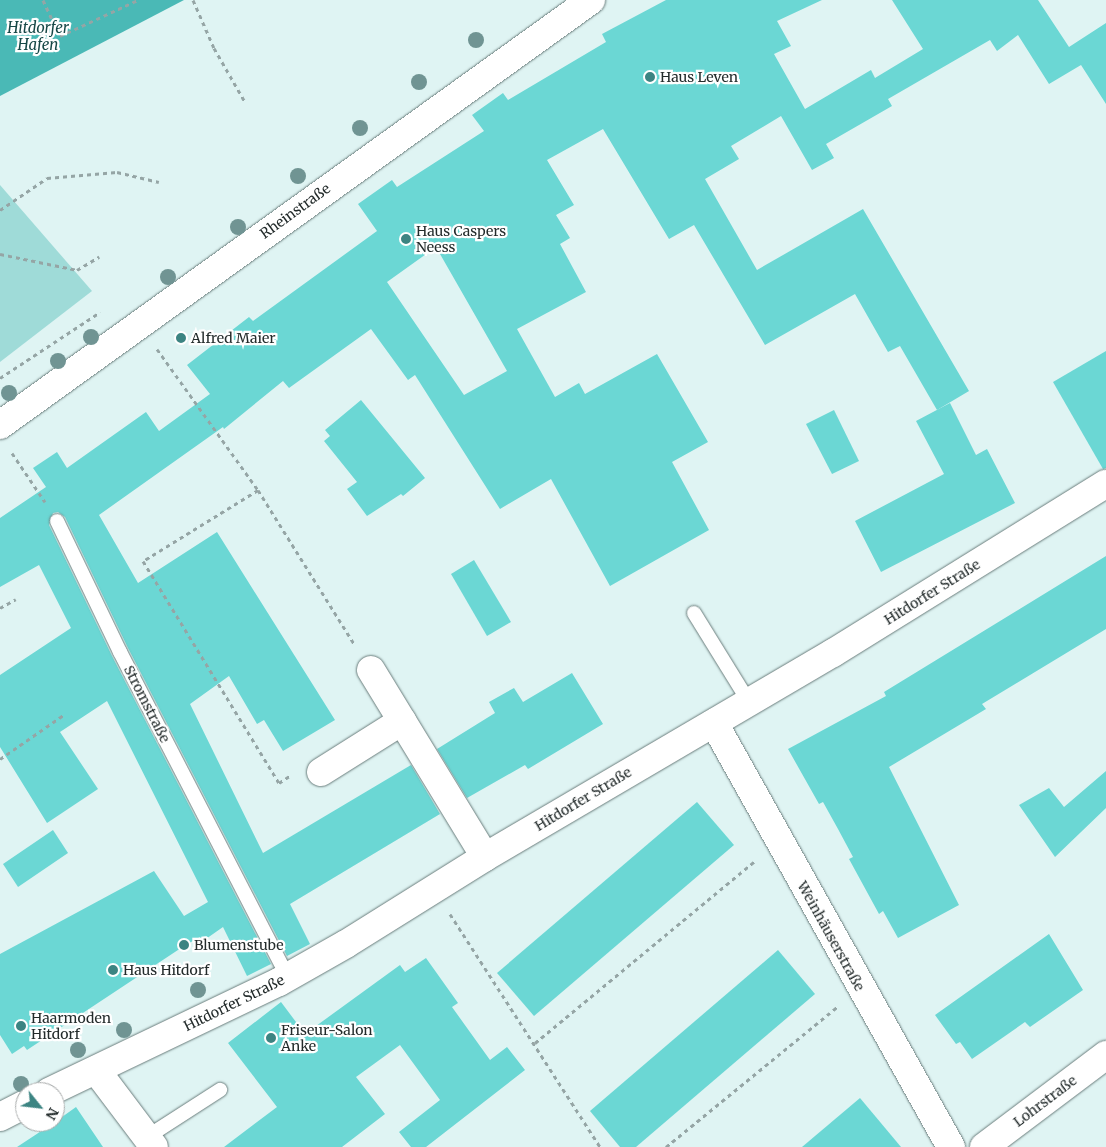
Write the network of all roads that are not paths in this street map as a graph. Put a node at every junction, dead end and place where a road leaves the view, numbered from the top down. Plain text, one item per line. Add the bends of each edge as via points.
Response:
1 (592, 0) edge
2 (0, 425) edge
3 (1106, 484) edge
4 (57, 521) road end
5 (694, 612) dead end
6 (371, 670) road end
7 (749, 702) junction
8 (402, 721) junction
9 (714, 723) junction
10 (321, 772) road end
11 (485, 856) junction
12 (288, 977) junction
13 (1106, 1055) edge
14 (96, 1070) junction
15 (65, 1085) edge
16 (220, 1090) dead end
17 (15, 1109) edge
18 (0, 1117) edge
19 (150, 1142) edge
20 (951, 1147) edge
21 (984, 1147) edge

1 - 2 street, Rheinstraße
3 - 7 street, Hitdorfer Straße
4 - 12 lane, Stromstraße via 120,652
5 - 7 lane
6 - 8 street
7 - 9 street, Hitdorfer Straße
8 - 10 street
8 - 11 street
9 - 11 street, Hitdorfer Straße
9 - 20 street, Weinhäuserstraße
11 - 12 street, Hitdorfer Straße
12 - 14 street, Hitdorfer Straße
13 - 21 street, Lohrstraße
14 - 15 street, Hitdorfer Straße
14 - 19 street
16 - 19 lane
17 - 18 street

